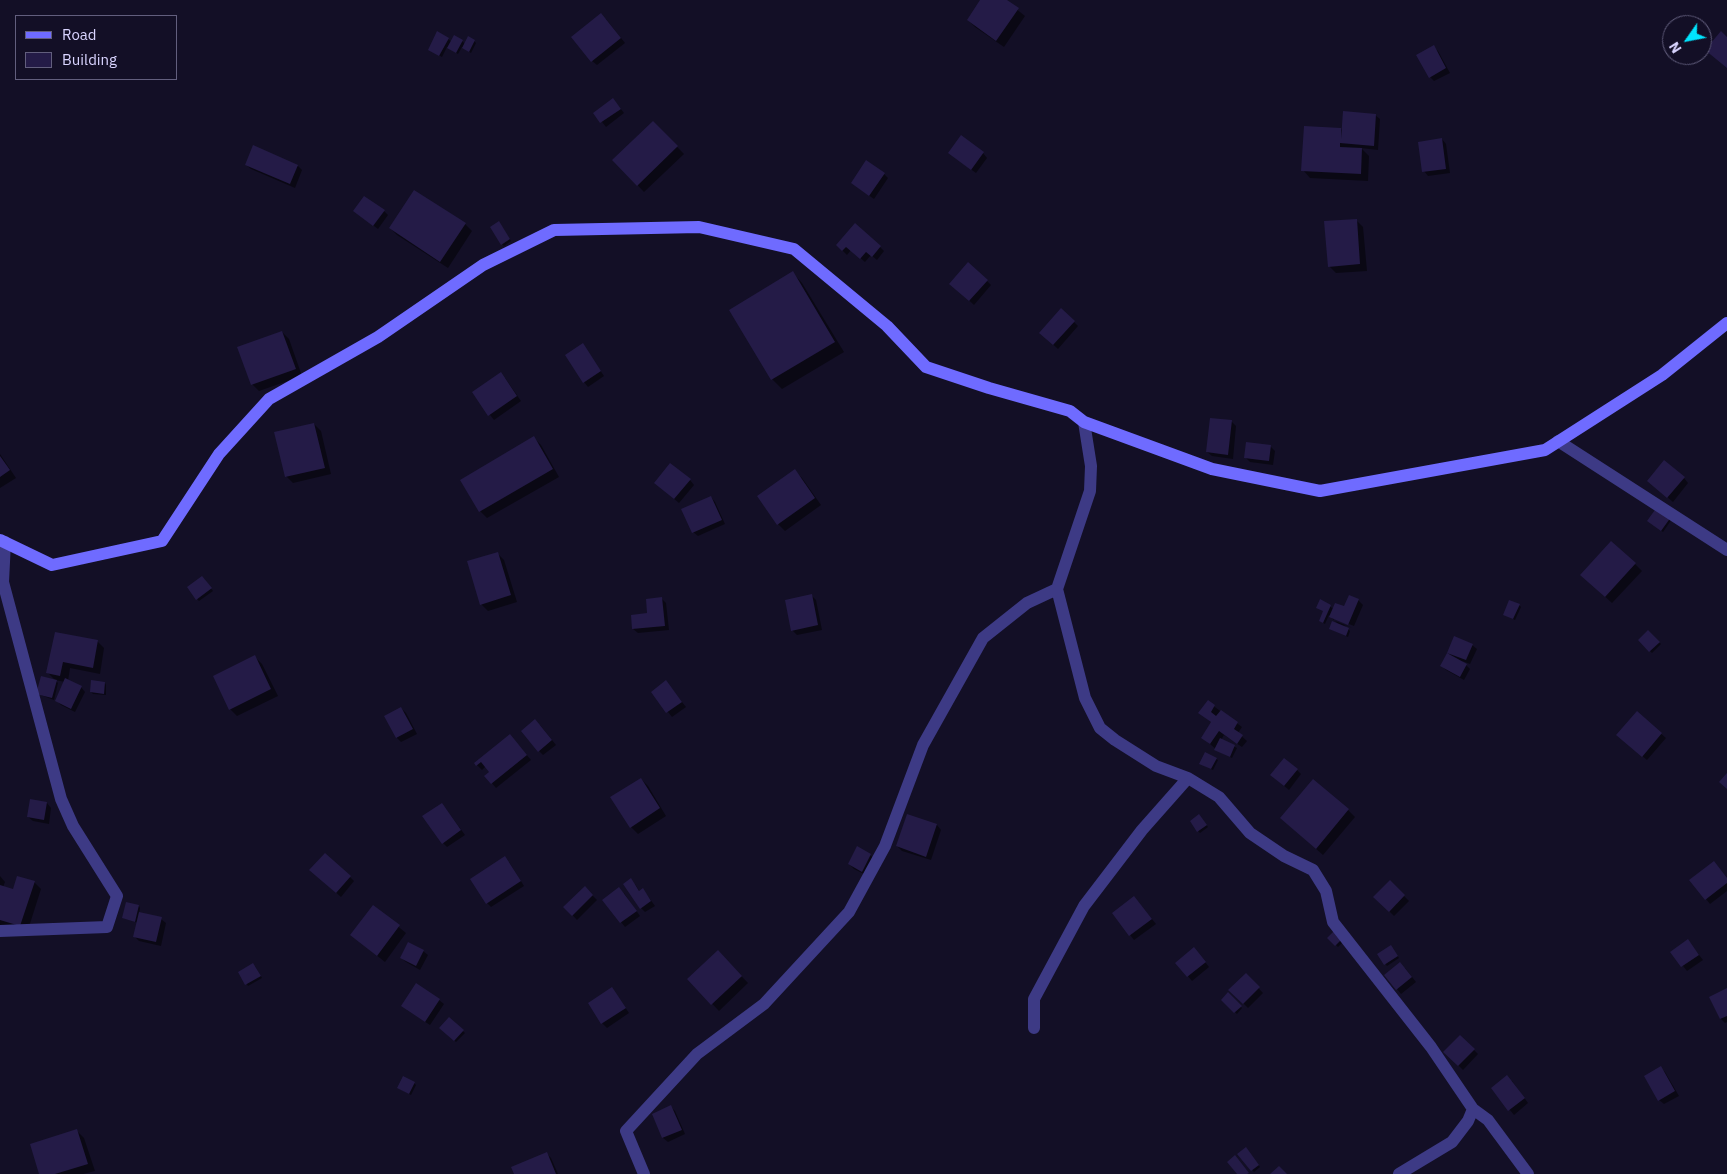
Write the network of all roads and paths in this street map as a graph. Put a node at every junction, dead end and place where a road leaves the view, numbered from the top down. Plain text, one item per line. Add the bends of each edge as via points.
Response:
1 (1727, 323) edge
2 (1084, 422) junction
3 (1558, 441) junction
4 (2, 541) edge
5 (1727, 550) edge
6 (1057, 589) junction
7 (1188, 778) junction
8 (0, 931) edge
9 (1034, 1028) dead end
10 (1473, 1109) junction
11 (644, 1174) edge
12 (1399, 1174) edge
13 (1528, 1174) edge

1 - 3 street via 1662,375
2 - 3 street via 1212,469 1320,491 1545,450
2 - 4 street via 1070,411 926,367 887,326 794,249 699,226 554,230 483,265 378,337 269,399 219,454 162,541 52,565
2 - 6 street via 1090,491
3 - 5 street
4 - 8 street via 3,582 61,799 118,896 107,927
6 - 7 street via 1085,698 1100,728 1156,766
6 - 11 street via 1027,603 983,638 923,745 885,846 849,912 764,1004 697,1054 626,1131
7 - 9 street via 1142,830 1084,906 1034,999
7 - 10 street via 1219,797 1250,833 1284,856 1313,870 1326,891 1333,922 1431,1047
10 - 12 street via 1452,1142
10 - 13 street via 1488,1120

